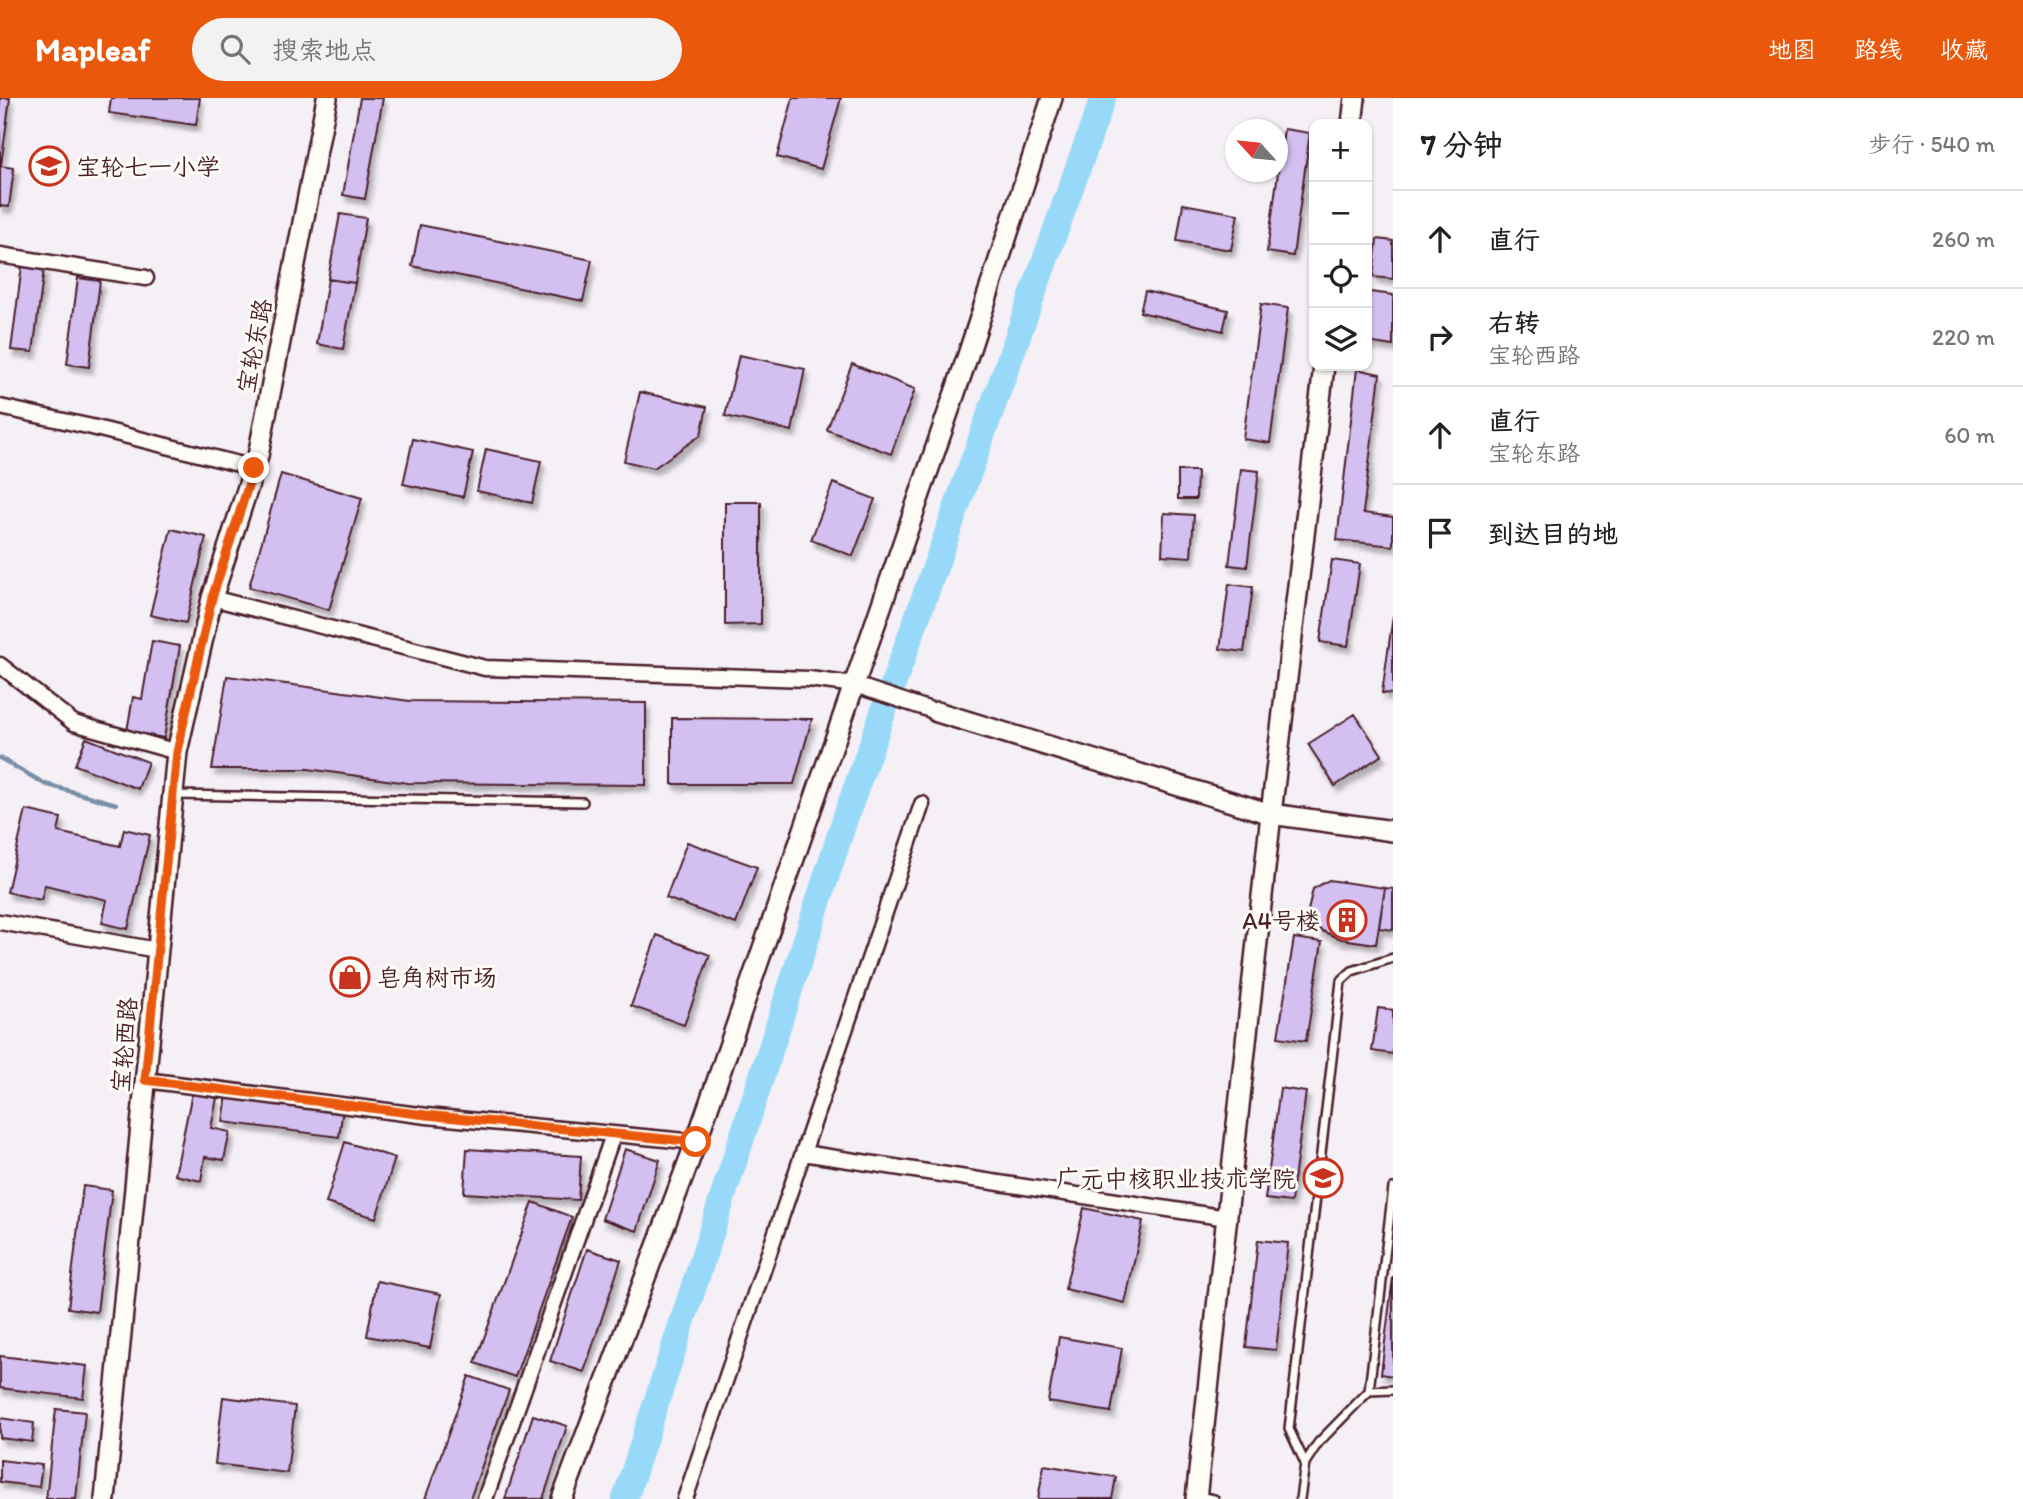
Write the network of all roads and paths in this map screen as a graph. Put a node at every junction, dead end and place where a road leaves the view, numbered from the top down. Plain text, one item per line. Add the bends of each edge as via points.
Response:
1 (327, 98) edge
2 (1052, 98) edge
3 (1355, 98) edge
4 (1353, 119) edge
5 (0, 255) edge
6 (146, 278) dead end
7 (1323, 371) edge
8 (0, 407) edge
9 (254, 468) junction
10 (212, 598) junction
11 (0, 665) edge
12 (863, 688) junction
13 (937, 712) joint
14 (177, 752) junction
15 (172, 795) junction
16 (583, 802) dead end
17 (922, 804) dead end
18 (1271, 814) junction
19 (1393, 831) edge
20 (0, 922) edge
21 (158, 950) junction
22 (1393, 958) edge
23 (145, 1080) junction
24 (613, 1135) junction
25 (696, 1142) junction
26 (803, 1153) junction
27 (1393, 1188) edge
28 (1227, 1218) junction
29 (1393, 1390) edge
30 (1368, 1391) junction
31 (1305, 1463) junction
32 (1202, 1498) edge
33 (105, 1499) edge
34 (485, 1499) edge
35 (562, 1499) edge
36 (685, 1499) edge
37 (1300, 1499) edge

1 - 9 street, 宝轮东路
2 - 12 street
3 - 4 street
5 - 6 street
7 - 18 street
8 - 9 street
9 - 10 street, 宝轮东路
10 - 12 street via 485,668 809,679
10 - 14 street, 宝轮西路
11 - 14 street via 74,723
12 - 13 street
12 - 25 street
13 - 18 street
14 - 15 street, 宝轮西路
15 - 16 lane
15 - 21 street, 宝轮西路
17 - 26 street
18 - 19 street
18 - 28 street
20 - 21 street
21 - 23 street, 宝轮西路
22 - 31 lane via 1352,971 1341,981 1289,1429
23 - 24 street
23 - 33 street, 宝轮西路
24 - 25 street
24 - 34 street
25 - 35 street
26 - 28 street
26 - 36 street
27 - 30 lane
28 - 32 street
29 - 30 lane
30 - 31 lane
31 - 37 lane

